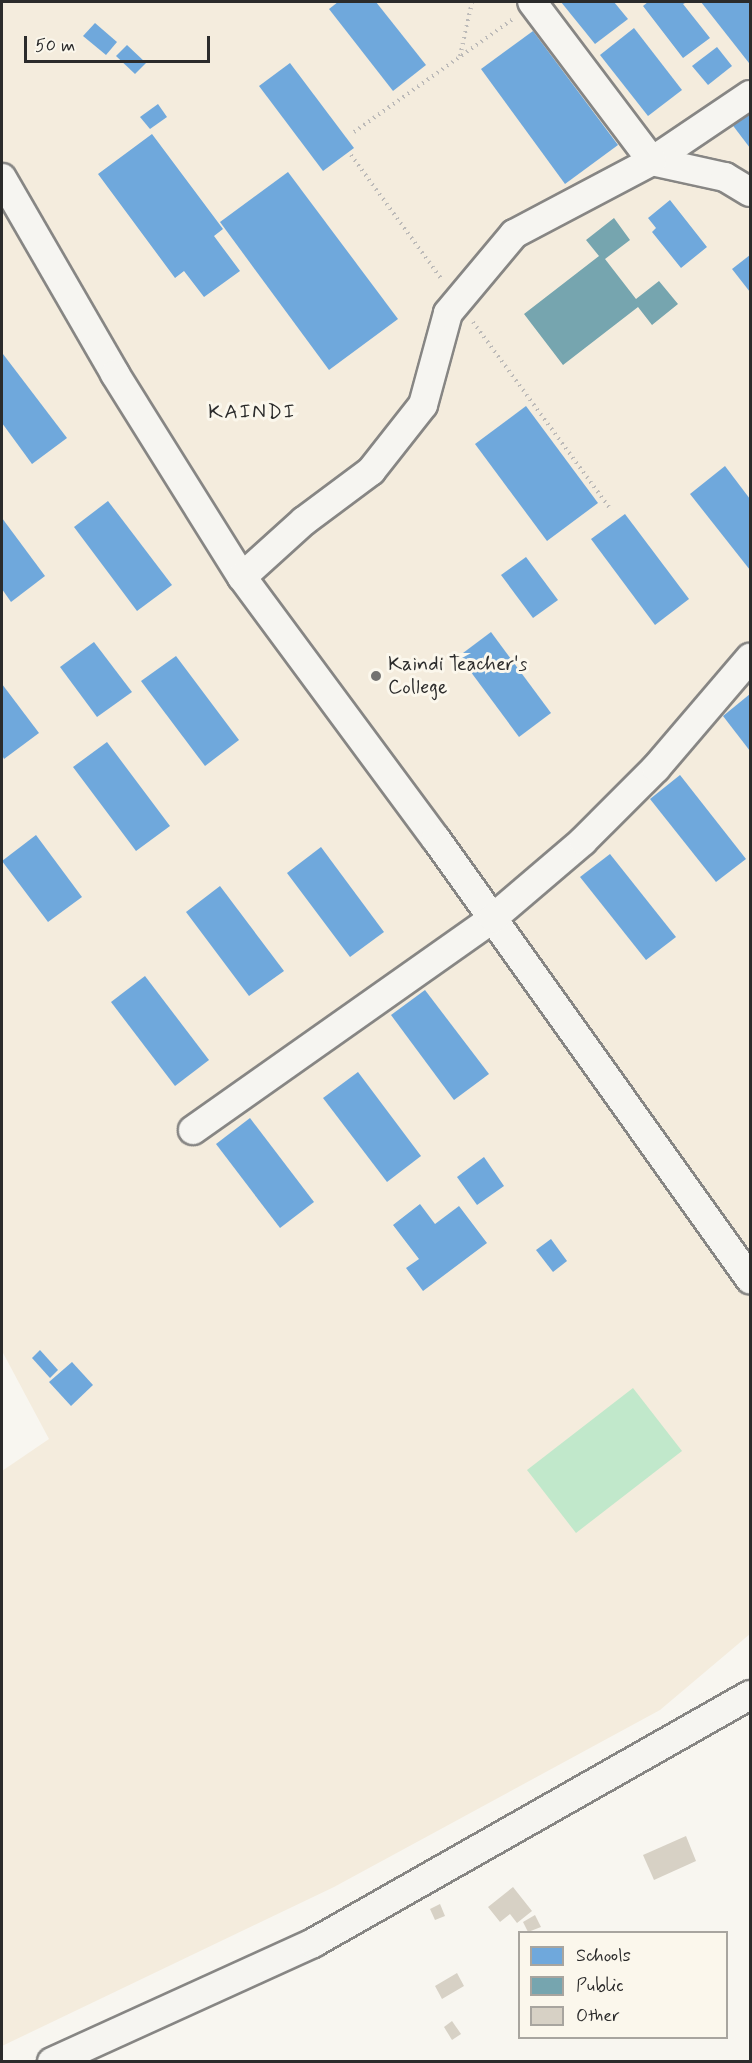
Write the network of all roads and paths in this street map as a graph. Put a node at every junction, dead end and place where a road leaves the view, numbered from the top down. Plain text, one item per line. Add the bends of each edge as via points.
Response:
1 (472, 2) edge
2 (533, 3) edge
3 (460, 57) junction
4 (750, 95) edge
5 (354, 132) dead end
6 (351, 155) dead end
7 (652, 161) junction
8 (2, 178) edge
9 (750, 192) edge
10 (458, 301) junction
11 (611, 510) dead end
12 (242, 576) junction
13 (750, 658) edge
14 (494, 918) junction
15 (193, 1130) dead end
16 (750, 1279) edge
17 (750, 1695) edge
18 (52, 2061) edge

1 - 3 path
2 - 3 path
2 - 7 street
3 - 5 path
4 - 7 street
6 - 10 path
7 - 9 street via 725,177
7 - 10 street via 514,234
8 - 12 street via 116,374
10 - 11 path
10 - 12 street via 448,313 423,405 370,471 304,520
12 - 14 street
13 - 14 street via 656,768 583,842
14 - 15 street
14 - 16 street
17 - 18 street via 313,1943

